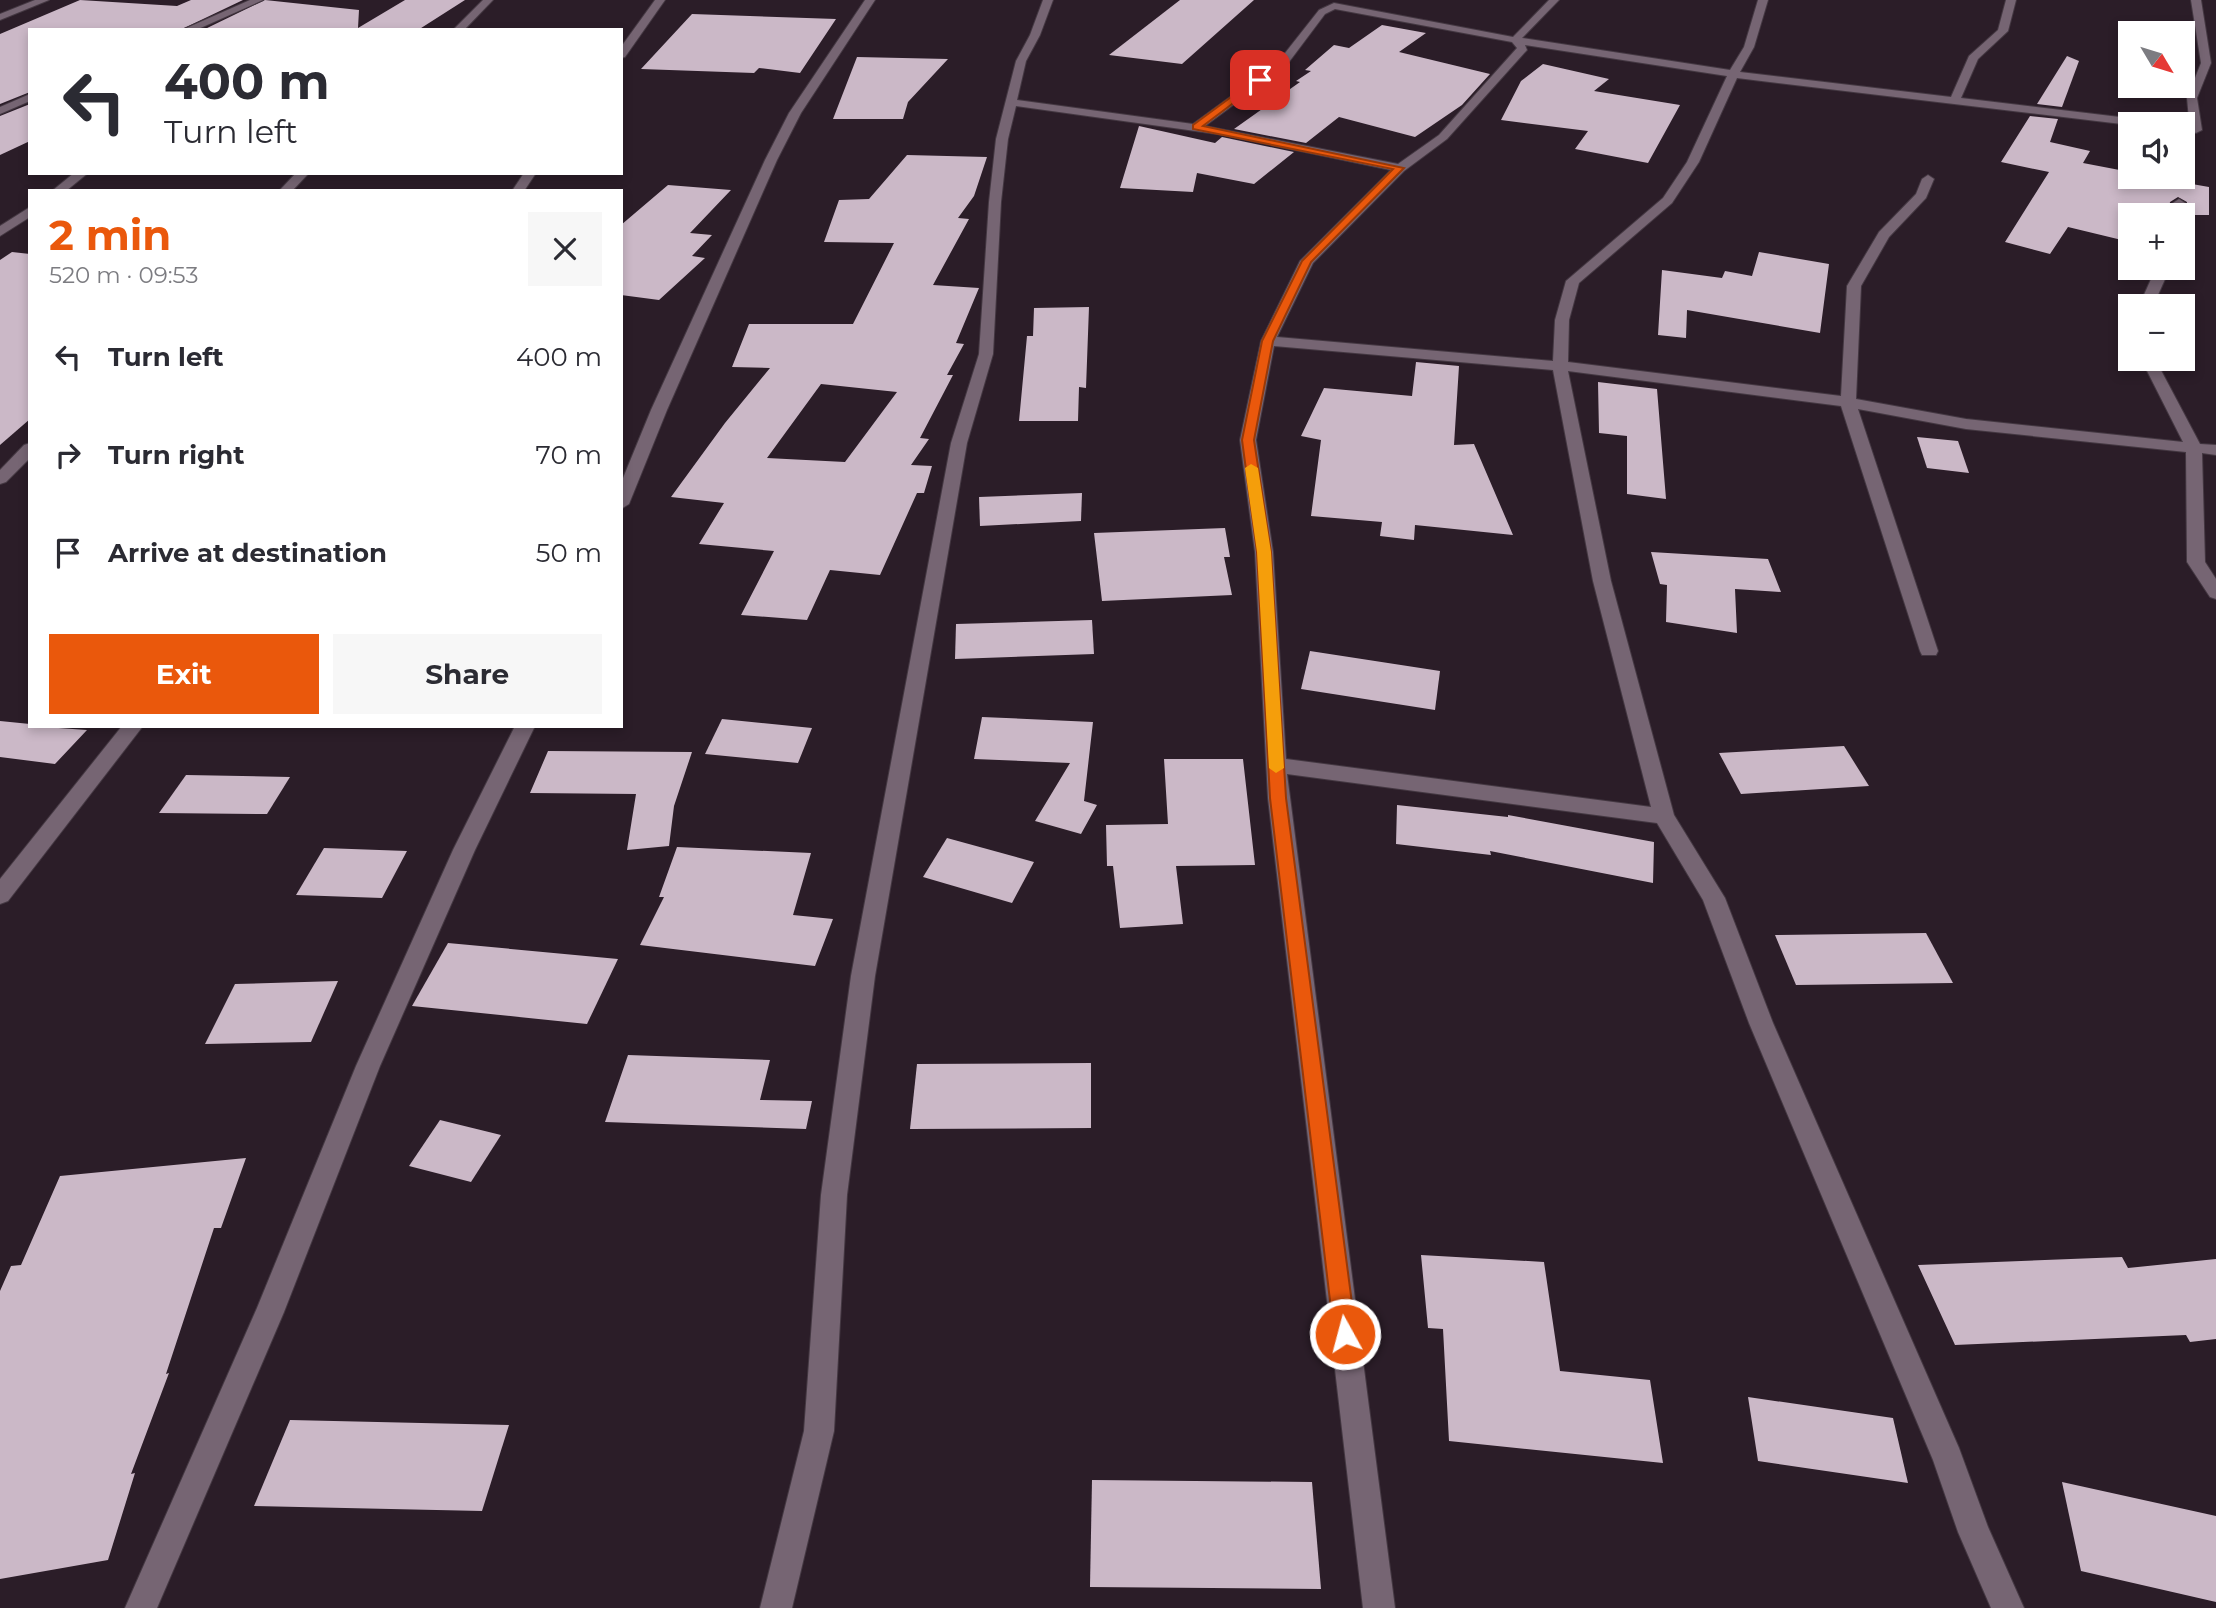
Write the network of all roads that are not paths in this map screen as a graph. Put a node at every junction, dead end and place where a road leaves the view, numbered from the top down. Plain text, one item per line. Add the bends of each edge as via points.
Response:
1 (44, 0) edge
2 (258, 0) edge
3 (488, 0) edge
4 (660, 0) edge
5 (870, 0) edge
6 (1048, 0) edge
7 (1553, 0) edge
8 (1763, 0) edge
9 (2011, 0) edge
10 (2196, 0) edge
11 (0, 17) edge
12 (192, 28) edge
13 (460, 28) edge
14 (1515, 40) junction
15 (623, 51) edge
16 (1733, 74) junction
17 (28, 98) edge
18 (1955, 100) junction
19 (1010, 102) junction
20 (0, 111) edge
21 (2118, 120) edge
22 (1196, 127) junction
23 (2195, 129) edge
24 (1400, 168) junction
25 (79, 175) edge
26 (301, 175) edge
27 (1928, 179) dead end
28 (61, 189) edge
29 (287, 189) edge
30 (28, 212) edge
31 (0, 232) edge
32 (1268, 341) junction
33 (1560, 366) junction
34 (2154, 371) edge
35 (1848, 403) junction
36 (2194, 448) junction
37 (28, 450) edge
38 (2216, 450) edge
39 (0, 479) edge
40 (623, 499) edge
41 (2216, 593) edge
42 (1929, 651) dead end
43 (131, 728) edge
44 (525, 728) edge
45 (1276, 765) junction
46 (1664, 816) junction
47 (0, 895) edge
48 (141, 1608) edge
49 (776, 1608) edge
50 (1378, 1608) edge
51 (2008, 1608) edge

1 - 11 street
2 - 12 street
3 - 13 street
4 - 15 street
5 - 40 street via 795,113 771,160
6 - 19 street via 1021,61
7 - 14 street
8 - 16 street via 1749,47
9 - 18 street via 2003,31 1973,58
10 - 23 street via 2206,64 2192,98 2201,130
14 - 16 street
14 - 22 street via 1334,6 1322,12 1282,64
14 - 24 street via 1523,48 1443,137
16 - 18 street
16 - 33 street via 1693,162 1668,200 1573,281 1562,320
17 - 20 street
18 - 21 street
19 - 22 street
19 - 49 street via 995,202 986,354 959,443 863,976 834,1195 819,1431
22 - 24 street
24 - 32 street via 1307,261
25 - 28 street
26 - 29 street
27 - 35 street via 1923,195 1884,235 1854,286
30 - 31 street
32 - 33 street
32 - 45 street via 1248,440 1264,552
33 - 35 street
33 - 46 street via 1602,581
34 - 36 street
35 - 36 street via 1966,424
35 - 42 street
36 - 38 street
36 - 41 street via 2196,562
37 - 39 street
43 - 47 street
44 - 48 street via 464,850 368,1066 270,1312
45 - 46 street
45 - 50 street
46 - 51 street via 1714,898 1761,1024

